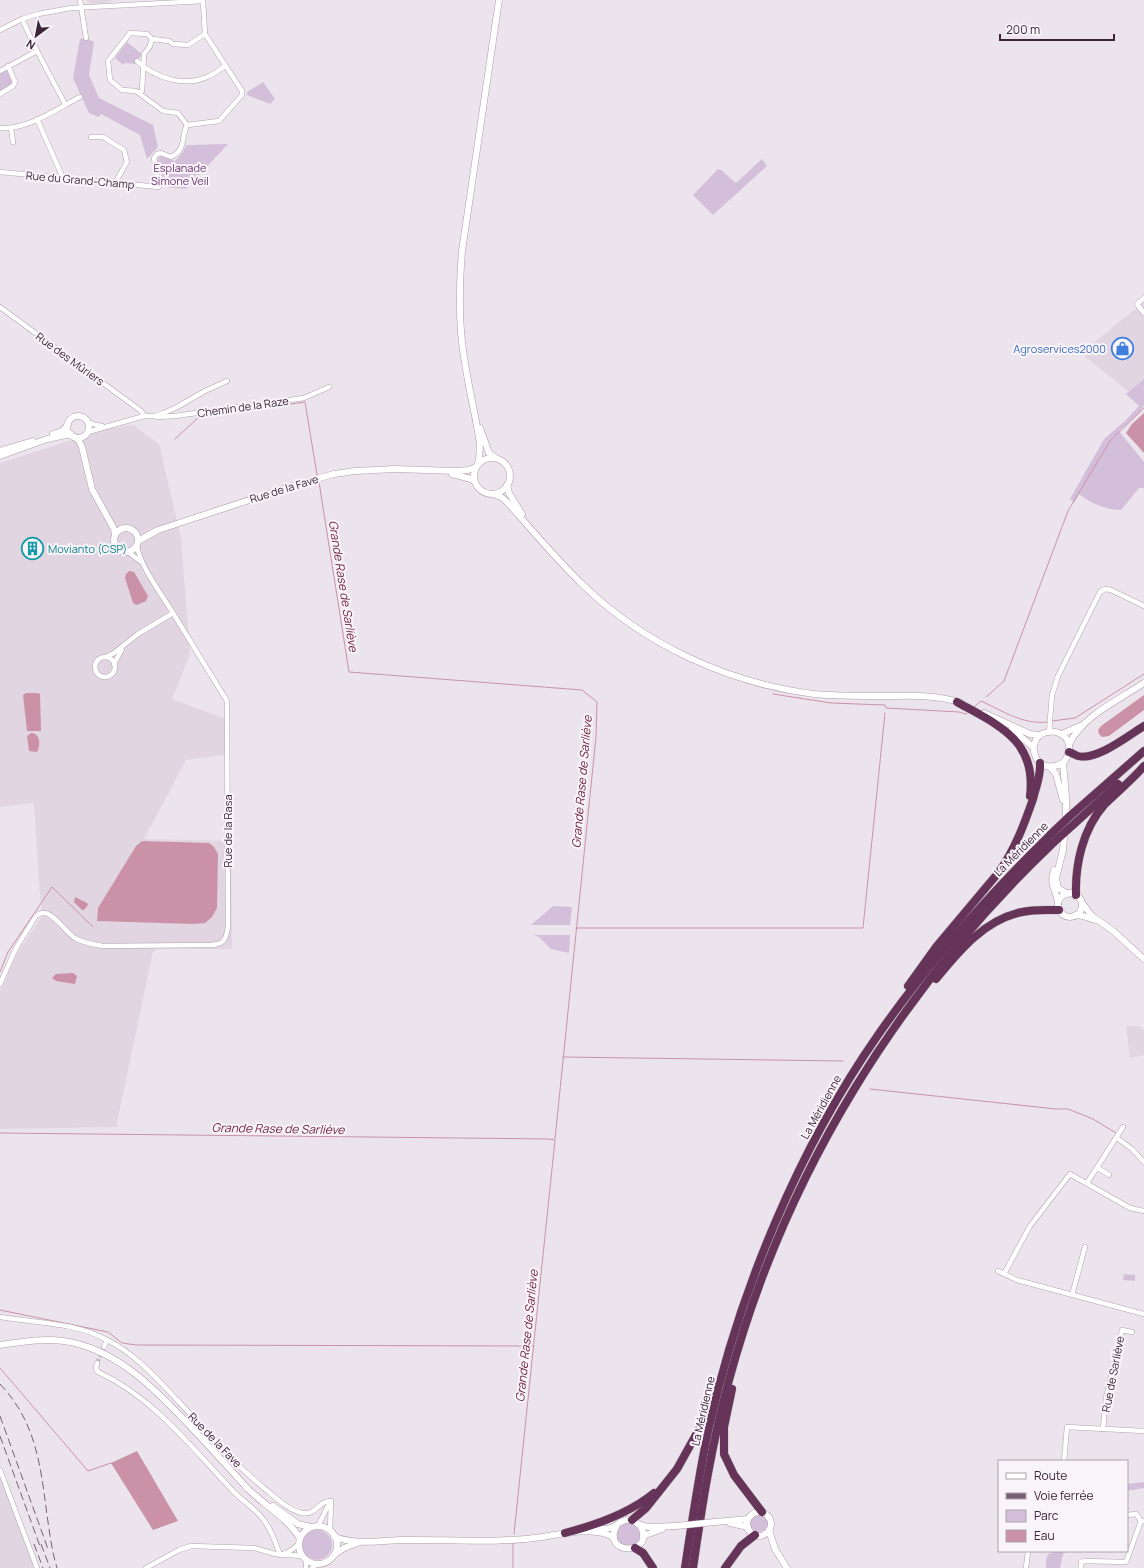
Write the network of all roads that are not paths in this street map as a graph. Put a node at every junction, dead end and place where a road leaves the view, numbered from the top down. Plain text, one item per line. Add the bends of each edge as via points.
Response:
1 (80, 0) edge
2 (499, 0) edge
3 (203, 1) edge
4 (81, 6) junction
5 (22, 19) junction
6 (0, 30) edge
7 (205, 34) junction
8 (86, 38) dead end
9 (152, 39) junction
10 (37, 51) junction
11 (137, 61) dead end
12 (8, 66) junction
13 (225, 66) junction
14 (144, 67) junction
15 (0, 71) edge
16 (140, 93) junction
17 (0, 94) edge
18 (80, 97) dead end
19 (65, 104) junction
20 (37, 120) junction
21 (187, 125) junction
22 (0, 128) edge
23 (12, 128) junction
24 (91, 137) dead end
25 (13, 142) dead end
26 (0, 172) edge
27 (63, 178) junction
28 (115, 183) junction
29 (1144, 298) edge
30 (0, 307) edge
31 (1144, 313) edge
32 (227, 381) dead end
33 (329, 387) dead end
34 (475, 413) junction
35 (144, 416) junction
36 (155, 416) junction
37 (88, 422) junction
38 (68, 425) junction
39 (108, 426) junction
40 (87, 433) junction
41 (73, 436) junction
42 (0, 454) edge
43 (496, 458) junction
44 (86, 462) junction
45 (476, 466) junction
46 (414, 469) junction
47 (474, 481) junction
48 (507, 485) junction
49 (493, 494) junction
50 (105, 512) junction
51 (123, 528) junction
52 (158, 530) junction
53 (136, 532) junction
54 (537, 535) junction
55 (115, 536) junction
56 (138, 543) junction
57 (128, 552) junction
58 (143, 564) junction
59 (1144, 606) edge
60 (173, 613) junction
61 (126, 645) junction
62 (106, 657) junction
63 (114, 664) junction
64 (1144, 683) edge
65 (958, 702) junction
66 (1005, 723) junction
67 (1083, 724) junction
68 (1144, 726) edge
69 (1049, 732) junction
70 (1062, 734) junction
71 (1040, 735) junction
72 (1034, 747) junction
73 (1069, 748) junction
74 (1144, 751) edge
75 (1144, 761) edge
76 (1040, 763) junction
77 (1062, 763) junction
78 (1144, 766) edge
79 (1050, 767) junction
80 (1072, 820) junction
81 (1052, 838) junction
82 (1017, 843) junction
83 (1068, 894) junction
84 (1076, 895) junction
85 (1082, 903) junction
86 (1059, 906) junction
87 (1076, 915) junction
88 (1103, 924) junction
89 (1144, 959) edge
90 (0, 984) edge
91 (878, 1034) junction
92 (888, 1034) junction
93 (1123, 1127) dead end
94 (1117, 1138) junction
95 (1144, 1162) edge
96 (1098, 1168) junction
97 (1109, 1175) dead end
98 (1087, 1183) junction
99 (1144, 1211) edge
100 (1085, 1246) dead end
101 (998, 1271) dead end
102 (1004, 1274) junction
103 (1072, 1295) junction
104 (1144, 1314) edge
105 (0, 1317) edge
106 (748, 1318) junction
107 (1132, 1332) dead end
108 (107, 1340) junction
109 (0, 1345) edge
110 (104, 1347) tunnel mouth
111 (728, 1355) junction
112 (97, 1363) dead end
113 (1103, 1429) junction
114 (1144, 1431) edge
115 (1064, 1460) edge
116 (228, 1466) junction
117 (677, 1468) junction
118 (0, 1470) edge
119 (331, 1501) junction
120 (762, 1512) junction
121 (1128, 1515) edge
122 (748, 1519) junction
123 (1142, 1521) edge
124 (635, 1522) junction
125 (726, 1522) junction
126 (617, 1525) junction
127 (676, 1526) junction
128 (314, 1527) junction
129 (748, 1527) junction
130 (770, 1530) junction
131 (590, 1532) junction
132 (332, 1533) junction
133 (565, 1533) junction
134 (757, 1535) junction
135 (643, 1536) junction
136 (614, 1538) junction
137 (300, 1540) junction
138 (362, 1542) junction
139 (635, 1548) junction
140 (775, 1549) junction
141 (1028, 1552) edge
142 (280, 1555) junction
143 (334, 1555) junction
144 (304, 1558) junction
145 (316, 1566) edge
146 (37, 1568) edge
147 (146, 1568) edge
148 (306, 1568) edge
149 (653, 1568) edge
150 (685, 1568) edge
151 (693, 1568) edge
152 (724, 1568) edge
153 (787, 1568) edge
154 (1026, 1568) edge
155 (1081, 1568) edge

1 - 4 street
2 - 34 main road via 460,277 463,350
3 - 4 street
3 - 7 street
4 - 5 street
4 - 8 street
5 - 6 street
5 - 10 street
7 - 9 street via 188,45
7 - 13 street
9 - 14 street via 144,54
9 - 16 street via 147,34 129,34 108,61 110,80 122,90
10 - 12 street
10 - 19 street
11 - 14 street
12 - 15 street
12 - 17 street via 15,82
13 - 14 street via 195,81 171,80
13 - 21 street via 242,91 242,96 219,121
14 - 16 street
16 - 21 street via 163,111 178,113
18 - 19 street
19 - 20 street
20 - 23 street
20 - 27 street
21 - 28 street, Rue du Grand-Champ via 180,152 171,157 159,153 154,158 159,188
22 - 23 street
23 - 25 street
24 - 28 street via 103,137 124,150 127,162
26 - 27 street, Rue du Grand-Champ
27 - 28 street, Rue du Grand-Champ
29 - 31 street via 1137,304
30 - 35 street, Rue des Mûriers via 141,411
32 - 36 street
33 - 36 street, Chemin de la Raze via 304,398 175,416
34 - 43 main road via 489,453
34 - 45 main road via 480,444 480,460
35 - 36 street, Chemin de la Raze
35 - 39 street, Chemin de la Raze
37 - 38 main road via 77,416 71,419
37 - 39 street
37 - 40 main road
38 - 41 main road
38 - 42 main road via 62,431
39 - 40 street, Chemin de la Raze
40 - 41 main road via 81,437
40 - 44 main road
41 - 42 main road via 47,439
41 - 44 main road via 79,441
43 - 45 main road via 485,459
43 - 48 main road via 508,469
44 - 50 main road via 92,489
45 - 46 main road, Rue de la Fave via 456,472
45 - 47 main road
46 - 47 main road, Rue de la Fave via 455,474
46 - 52 main road, Rue de la Fave via 355,471 312,479
47 - 49 main road via 481,491
48 - 49 main road
48 - 54 main road via 509,493
49 - 54 main road via 507,502
50 - 51 main road via 117,526
50 - 55 main road
51 - 53 main road via 130,528
51 - 55 main road
52 - 53 main road, Rue de la Fave
52 - 56 main road, Rue de la Fave
53 - 56 main road
54 - 65 main road via 583,585 623,619 668,647 717,670 765,685 814,694 923,696
55 - 57 main road via 114,541 118,548
56 - 57 main road
56 - 58 street via 138,553
57 - 58 street
58 - 60 street
59 - 69 street via 1111,590 1100,592 1058,676 1052,695
60 - 61 street via 138,634
60 - 90 street, Rue de la Rasa via 227,701 227,933 219,944 102,946 84,943 74,938 50,914 40,913 16,948
61 - 62 street
61 - 63 street
62 - 63 street
62 - 63 street via 96,662 95,670 98,675 111,675 115,670
64 - 67 main road
65 - 66 main road
65 - 82 highway via 1010,734 1027,760 1031,786
66 - 71 main road via 1030,734
66 - 72 main road
67 - 70 main road
67 - 73 main road via 1073,736
68 - 73 highway via 1101,752 1079,756
69 - 70 main road
69 - 71 main road
70 - 73 main road
71 - 72 main road
72 - 76 main road via 1035,756
73 - 77 main road via 1067,758
74 - 80 highway, La Méridienne
75 - 80 highway, La Méridienne
76 - 79 main road
76 - 82 highway via 1038,781
77 - 79 main road
77 - 83 main road via 1066,797 1064,842 1056,884 1060,890
78 - 84 highway via 1094,818 1082,846
79 - 86 main road via 1056,774 1063,801 1062,843 1052,878
80 - 81 highway, La Méridienne, bridge
81 - 91 highway, La Méridienne via 975,911
81 - 92 highway, La Méridienne via 948,955
82 - 91 highway via 999,872 924,963 889,1013
83 - 84 main road
83 - 86 main road via 1062,897
84 - 85 main road
85 - 87 main road
85 - 88 main road via 1086,910
86 - 87 main road via 1061,914 1068,917
86 - 92 highway via 1010,915 975,936 950,961 906,1016
87 - 88 main road
88 - 89 main road
91 - 111 highway, La Méridienne via 846,1085 798,1174 764,1251
92 - 106 highway, La Méridienne via 853,1089 812,1164 770,1258
93 - 94 street
94 - 95 street
94 - 96 street
96 - 97 street
96 - 98 street
98 - 99 street via 1130,1208
98 - 102 street via 1070,1174 1030,1226
100 - 103 street
101 - 102 street
102 - 103 street
103 - 104 street
105 - 108 street, Rue de la Fave via 60,1325 89,1332
106 - 120 highway via 724,1427 723,1446 729,1467
106 - 151 highway, La Méridienne via 716,1435
107 - 113 street, Rue de Sarliève via 1122,1330 1106,1398
108 - 110 street
108 - 119 street, Rue de la Fave via 125,1351 155,1377 239,1465 277,1499 295,1510 306,1513 315,1510 324,1501
109 - 116 main road via 31,1341 64,1342 112,1358 140,1377 166,1401
111 - 117 highway via 702,1424
111 - 150 highway, La Méridienne via 709,1427
112 - 142 street via 98,1372 147,1402 265,1521
113 - 114 street
113 - 115 street via 1067,1427
116 - 128 main road via 275,1509 298,1524
116 - 137 main road via 253,1493 295,1528
117 - 124 highway
117 - 133 highway via 656,1492 640,1502 593,1525
118 - 146 street
119 - 128 street
119 - 132 street
120 - 122 main road via 754,1513
120 - 130 main road via 770,1519
121 - 123 street via 1136,1514
122 - 125 main road
122 - 129 main road
123 - 155 street via 1126,1562 1084,1561
124 - 126 main road via 624,1520
124 - 127 main road via 648,1527
124 - 135 main road via 641,1527
125 - 127 main road, bridge
125 - 129 main road
126 - 131 main road
126 - 136 main road via 614,1529
127 - 135 main road
128 - 132 main road
128 - 137 main road via 306,1530
129 - 134 main road
130 - 134 main road via 763,1535
130 - 140 main road
131 - 133 main road
131 - 136 main road
132 - 138 main road via 339,1539
132 - 143 main road via 337,1545
133 - 138 main road via 542,1538 489,1541
134 - 140 main road via 766,1539
134 - 152 highway via 741,1546
135 - 139 main road
136 - 139 main road via 622,1548
137 - 142 street via 290,1551
137 - 144 main road
138 - 143 main road via 344,1548
139 - 149 highway via 643,1553
140 - 153 main road
141 - 154 street
142 - 144 street
142 - 147 street via 254,1548 191,1546
143 - 145 main road via 330,1560
144 - 145 main road
144 - 148 street

